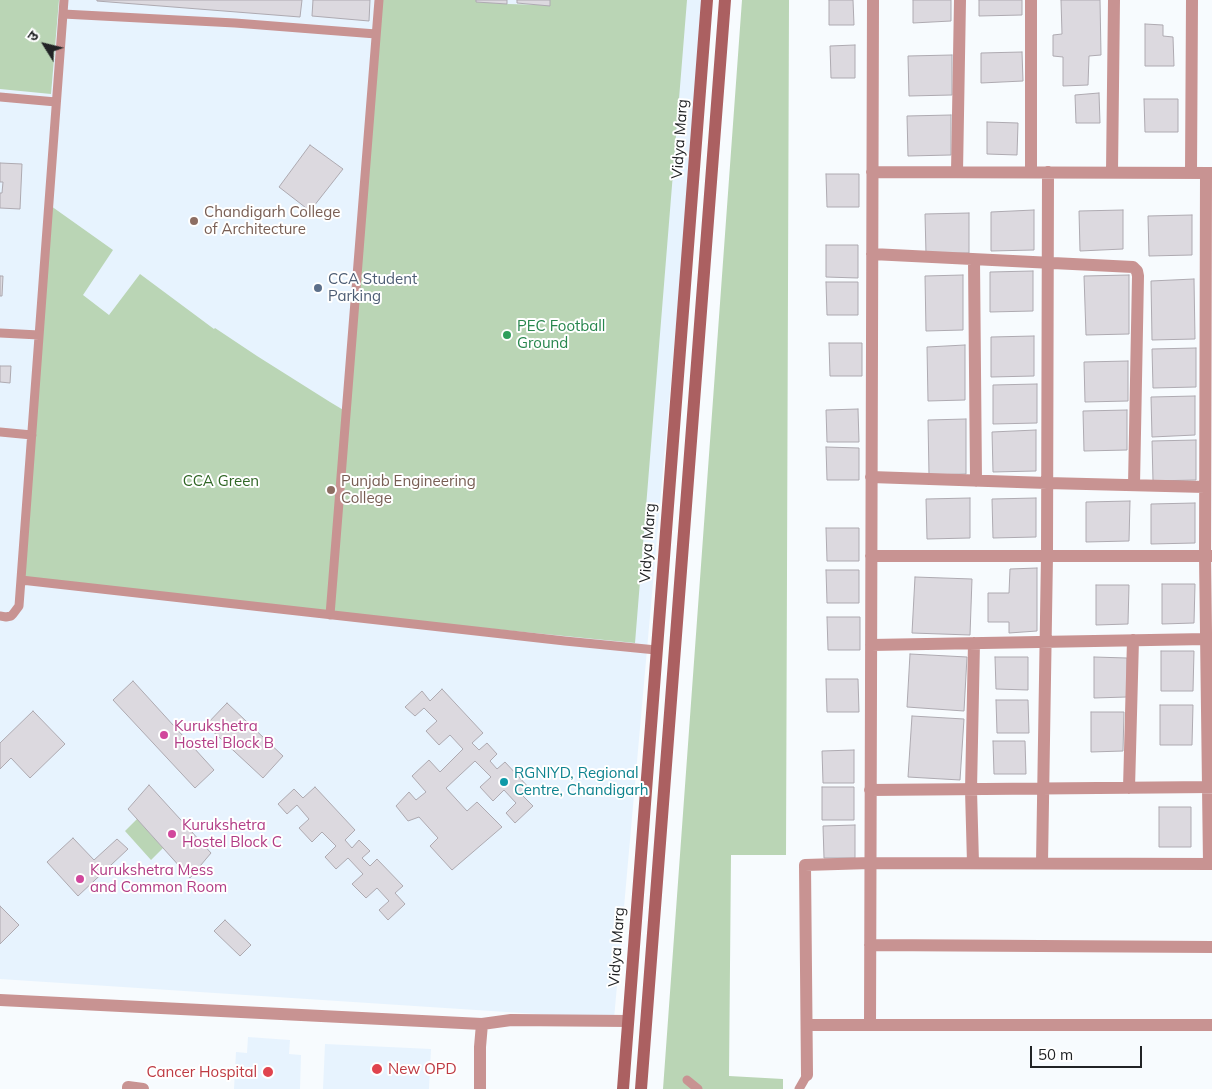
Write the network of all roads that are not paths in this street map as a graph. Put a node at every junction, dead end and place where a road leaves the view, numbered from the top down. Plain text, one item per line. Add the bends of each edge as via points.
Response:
1 (64, 0) edge
2 (379, 0) edge
3 (707, 0) edge
4 (725, 0) edge
5 (873, 0) edge
6 (960, 0) edge
7 (1031, 0) edge
8 (1114, 0) edge
9 (1192, 0) edge
10 (63, 14) junction
11 (376, 34) junction
12 (0, 97) edge
13 (56, 102) junction
14 (872, 172) junction
15 (957, 172) junction
16 (1031, 172) junction
17 (1048, 172) junction
18 (1112, 172) junction
19 (1191, 172) junction
20 (1209, 173) edge
21 (872, 254) junction
22 (974, 260) junction
23 (1047, 264) junction
24 (0, 332) edge
25 (39, 335) junction
26 (0, 432) edge
27 (32, 435) junction
28 (871, 477) junction
29 (976, 481) junction
30 (1047, 483) junction
31 (1134, 485) junction
32 (1206, 487) junction
33 (871, 556) junction
34 (1047, 556) junction
35 (1209, 556) edge
36 (21, 580) junction
37 (330, 615) junction
38 (0, 616) edge
39 (1206, 639) junction
40 (1133, 640) junction
41 (1046, 642) junction
42 (974, 643) junction
43 (871, 645) junction
44 (656, 650) junction
45 (1210, 787) edge
46 (1129, 788) junction
47 (1043, 789) junction
48 (870, 790) junction
49 (971, 790) junction
50 (870, 863) junction
51 (972, 863) junction
52 (1042, 863) junction
53 (1210, 864) edge
54 (870, 945) junction
55 (1212, 947) edge
56 (0, 1000) edge
57 (628, 1021) junction
58 (482, 1024) junction
59 (1212, 1024) edge
60 (807, 1025) junction
61 (870, 1025) junction
62 (807, 1076) joint
63 (687, 1080) dead end
64 (128, 1089) edge
65 (143, 1089) edge
66 (480, 1089) edge
67 (622, 1089) edge
68 (640, 1089) edge
69 (698, 1089) edge
70 (799, 1089) edge

1 - 10 lane
2 - 11 lane
3 - 44 main road, Vidya Marg
4 - 68 main road
5 - 14 street
6 - 15 street
7 - 16 street
8 - 18 street
9 - 19 street
10 - 11 lane
10 - 13 lane
11 - 37 lane
12 - 13 lane
13 - 25 lane
14 - 15 street
14 - 21 street
15 - 16 street
16 - 17 street
17 - 18 street
17 - 23 street
18 - 19 street
19 - 20 street
20 - 32 street
21 - 22 street
21 - 28 street
22 - 23 street
22 - 29 street
23 - 30 street
23 - 31 street via 1133,267 1137,271
24 - 25 lane
25 - 27 lane
26 - 27 lane
27 - 36 lane
28 - 29 street
28 - 33 street
29 - 30 street
30 - 31 street
30 - 34 street
31 - 32 street
32 - 35 street
33 - 34 street
33 - 43 street
34 - 35 street
34 - 41 street
35 - 39 street
36 - 37 lane
36 - 38 lane via 19,606 10,616
37 - 44 lane
39 - 40 street
39 - 45 street
40 - 41 street
40 - 46 street
41 - 42 street
41 - 47 street
42 - 43 street
42 - 49 street
43 - 48 street
44 - 57 main road, Vidya Marg
45 - 46 street
45 - 53 street
46 - 47 street
47 - 49 street
47 - 52 street
48 - 49 street
48 - 50 street
49 - 51 street
50 - 51 street
50 - 54 street
50 - 60 street via 805,865
51 - 52 street
52 - 53 street
54 - 55 street
54 - 61 street
56 - 58 street
57 - 58 street via 511,1020
57 - 67 main road, Vidya Marg
58 - 66 street
59 - 61 street
60 - 61 street
60 - 62 street
62 - 70 lane
63 - 69 lane
64 - 65 street

